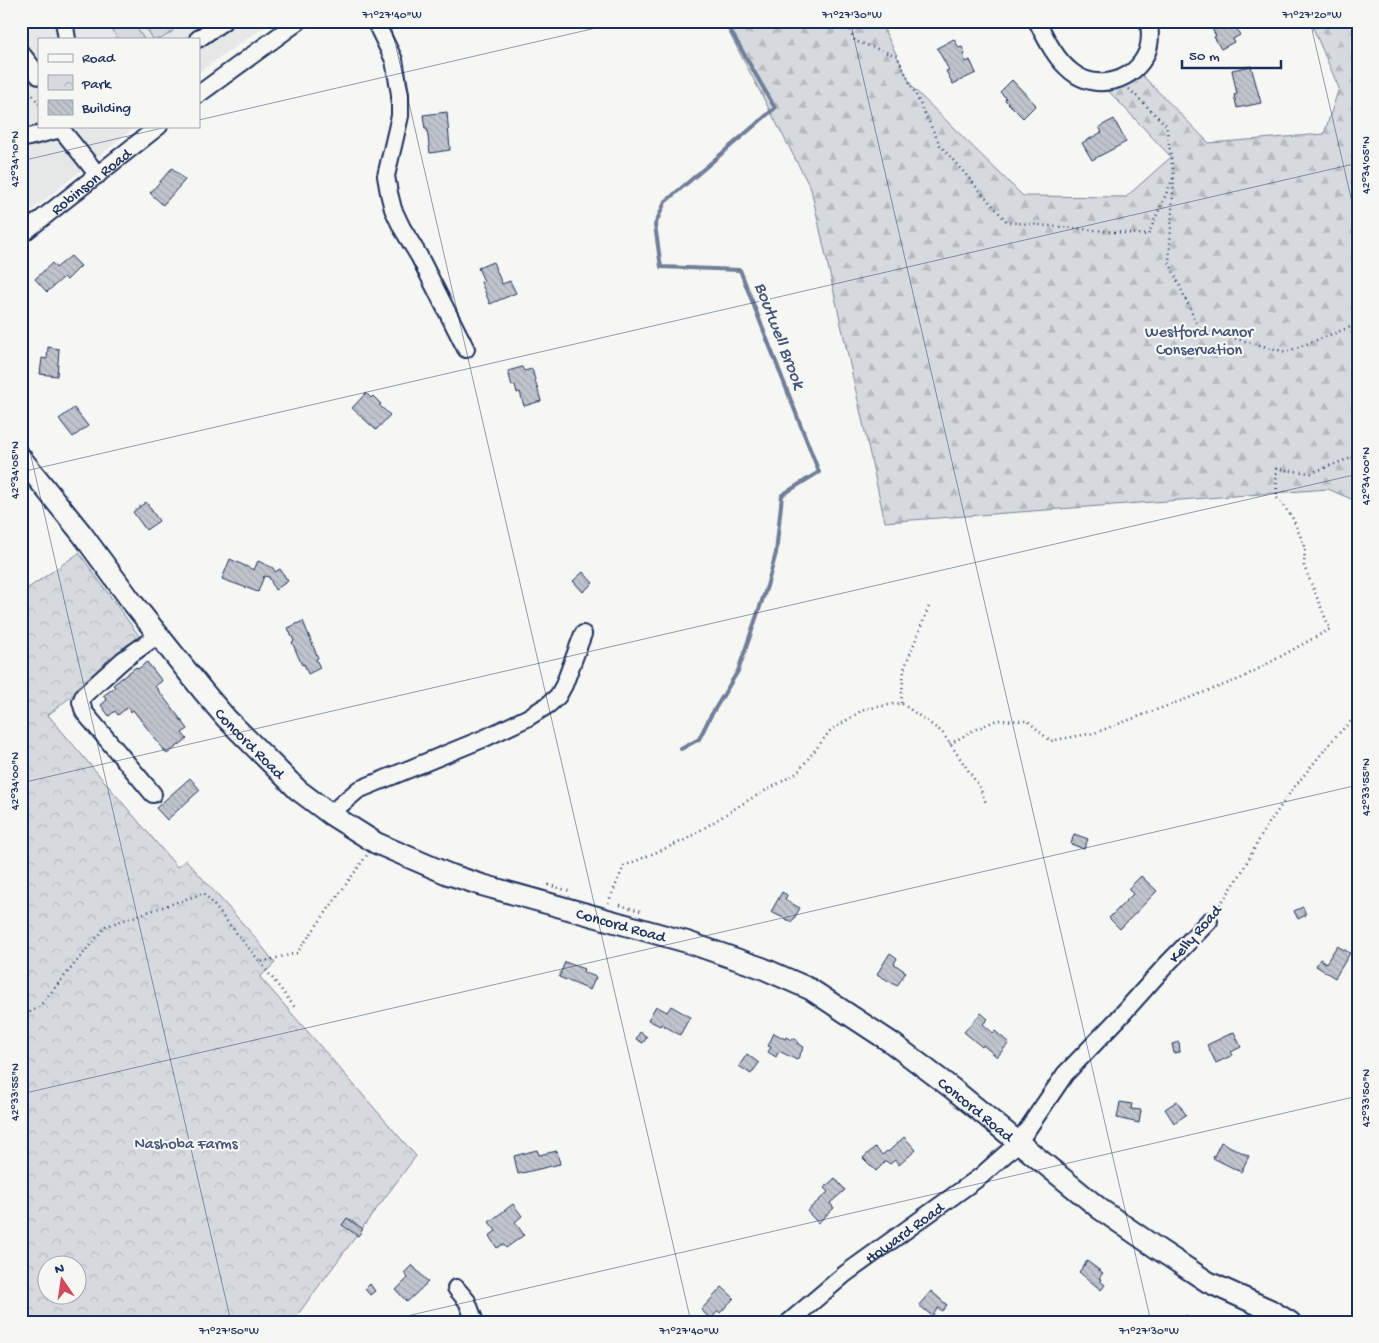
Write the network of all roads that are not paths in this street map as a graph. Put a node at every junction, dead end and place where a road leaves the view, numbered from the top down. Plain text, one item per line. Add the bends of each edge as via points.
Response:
1 (224, 21) edge
2 (299, 21) edge
3 (375, 21) edge
4 (1037, 21) edge
5 (1149, 21) edge
6 (58, 22) edge
7 (66, 38) edge
8 (199, 38) edge
9 (21, 53) edge
10 (38, 75) edge
11 (200, 93) edge
12 (60, 128) edge
13 (157, 128) edge
14 (21, 139) edge
15 (98, 175) junction
16 (21, 235) edge
17 (466, 349) dead end
18 (21, 458) edge
19 (158, 634) junction
20 (583, 634) dead end
21 (153, 794) dead end
22 (330, 814) junction
23 (1209, 921) road end
24 (1018, 1143) junction
25 (456, 1288) dead end
26 (475, 1322) edge
27 (790, 1322) edge
28 (1290, 1322) edge

1 - 8 street
2 - 11 street
3 - 17 street via 394,60 400,94 400,116 386,176 389,193 402,228
4 - 5 street via 1059,59 1073,73 1090,81 1110,82 1136,68 1146,52
6 - 7 street
9 - 10 street
12 - 14 street
12 - 15 street
13 - 15 street, Robinson Road
15 - 16 street, Robinson Road
18 - 19 main road, Concord Road
19 - 21 street via 103,677 81,702 84,712
19 - 22 main road, Concord Road via 226,718 298,790
20 - 22 street via 564,685 548,705 485,738 358,790
22 - 24 main road, Concord Road via 376,843 456,877 687,942 810,989 892,1043
23 - 24 street, Kelly Road via 1065,1074
24 - 27 street, Howard Road via 981,1176 845,1274
24 - 28 main road, Concord Road via 1100,1209 1208,1282
25 - 26 street via 467,1301

